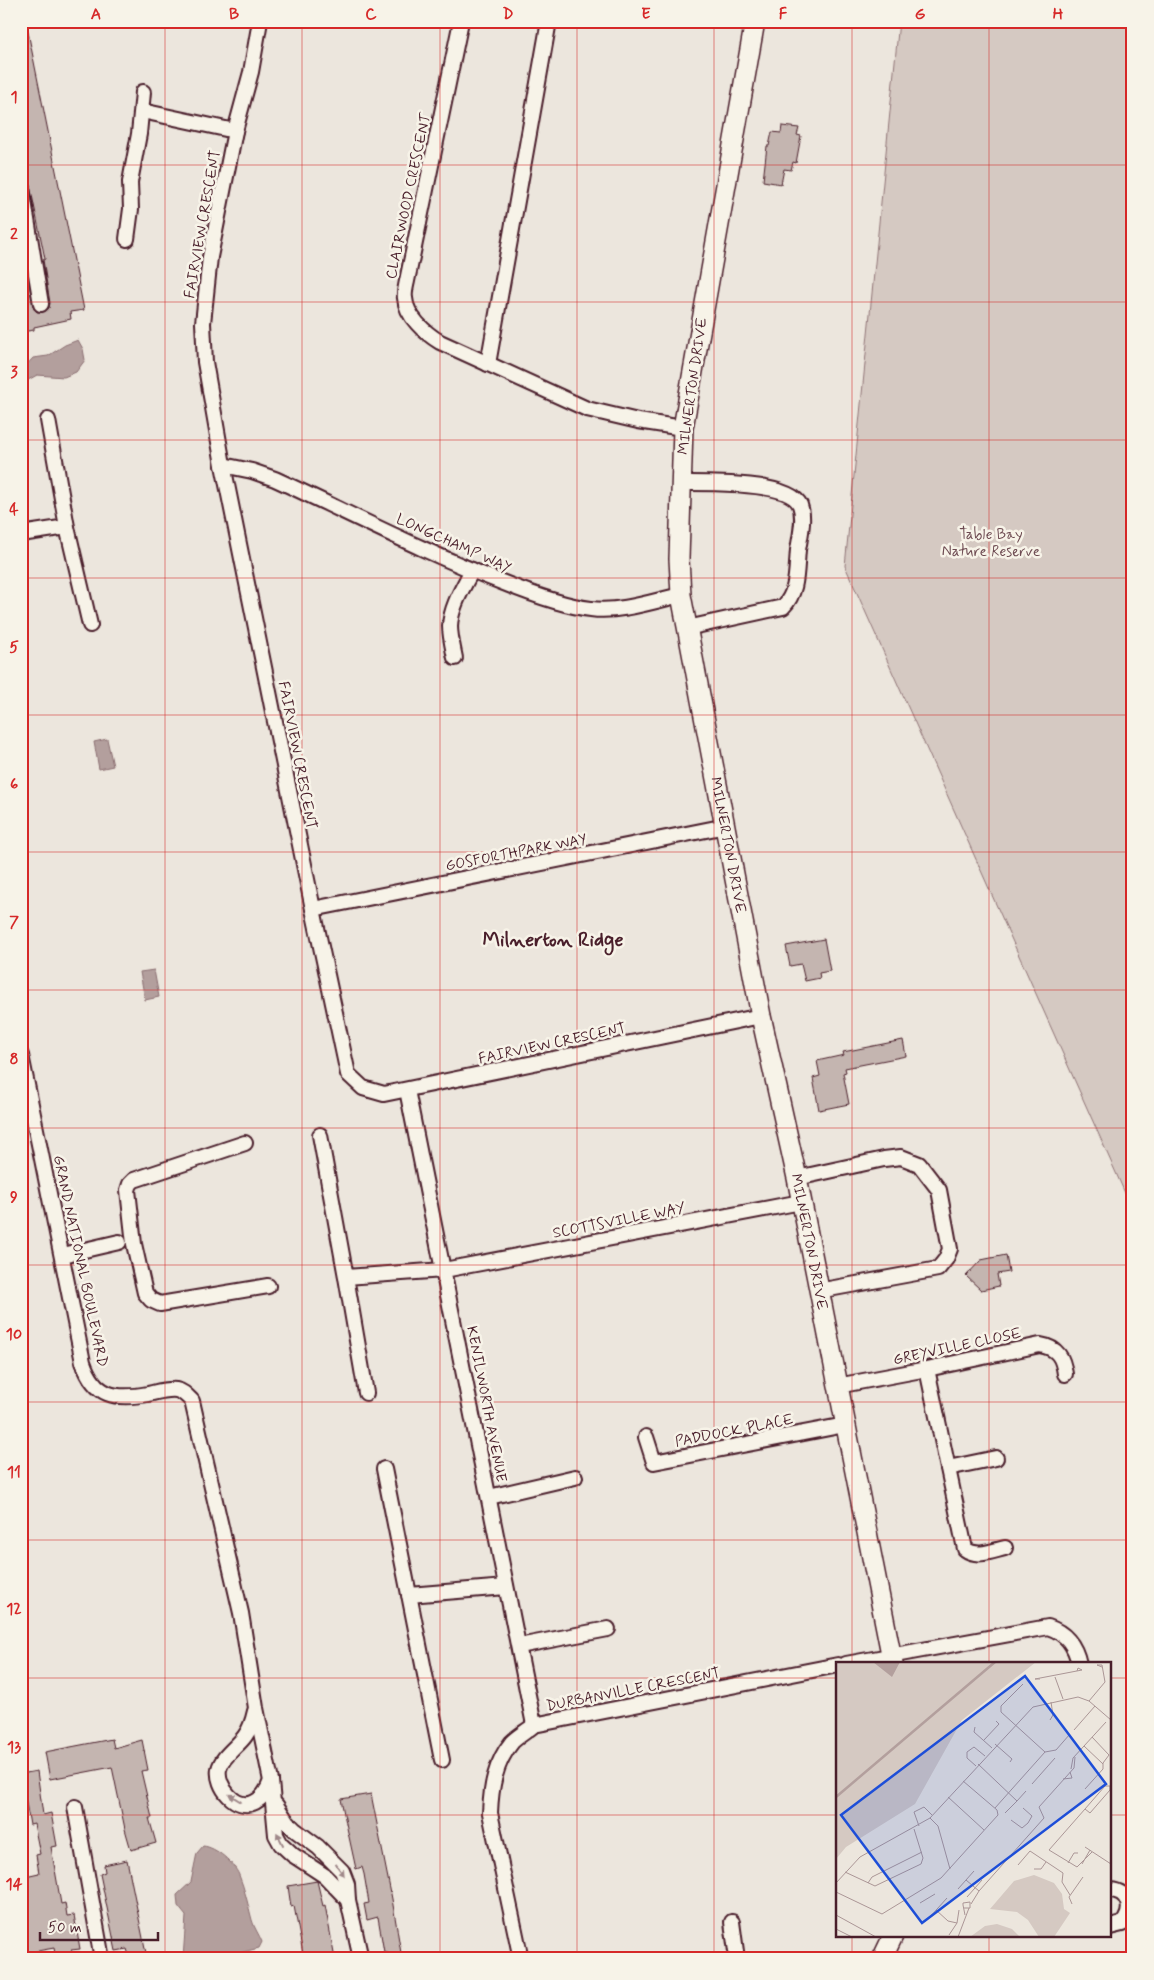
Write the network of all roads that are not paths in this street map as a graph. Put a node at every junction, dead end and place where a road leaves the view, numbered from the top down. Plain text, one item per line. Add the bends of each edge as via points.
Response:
1 (260, 21) edge
2 (461, 21) edge
3 (549, 21) edge
4 (755, 21) edge
5 (143, 92) dead end
6 (142, 111) junction
7 (235, 131) junction
8 (21, 183) edge
9 (127, 239) dead end
10 (41, 304) dead end
11 (488, 364) junction
12 (48, 420) dead end
13 (683, 428) junction
14 (223, 465) junction
15 (680, 483) junction
16 (67, 526) junction
17 (21, 534) edge
18 (472, 570) junction
19 (681, 595) junction
20 (90, 625) dead end
21 (687, 628) junction
22 (454, 658) dead end
23 (726, 826) junction
24 (313, 909) junction
25 (761, 1016) junction
26 (21, 1055) edge
27 (408, 1090) junction
28 (320, 1135) dead end
29 (245, 1142) dead end
30 (797, 1178) junction
31 (801, 1202) junction
32 (119, 1242) dead end
33 (63, 1255) junction
34 (444, 1270) junction
35 (346, 1277) junction
36 (268, 1286) dead end
37 (818, 1291) junction
38 (927, 1369) junction
39 (1065, 1374) dead end
40 (837, 1386) junction
41 (366, 1393) dead end
42 (845, 1425) junction
43 (646, 1437) dead end
44 (996, 1458) dead end
45 (948, 1468) junction
46 (384, 1469) dead end
47 (574, 1477) dead end
48 (489, 1497) junction
49 (1005, 1548) dead end
50 (506, 1586) junction
51 (409, 1594) junction
52 (608, 1629) dead end
53 (519, 1646) junction
54 (892, 1659) edge
55 (864, 1662) edge
56 (1078, 1662) edge
57 (836, 1665) edge
58 (256, 1708) junction
59 (534, 1725) junction
60 (442, 1760) dead end
61 (272, 1782) junction
62 (274, 1802) junction
63 (75, 1807) dead end
64 (1112, 1891) edge
65 (348, 1900) junction
66 (732, 1922) dead end
67 (1112, 1926) edge
68 (892, 1938) edge
69 (102, 1959) edge
70 (362, 1959) edge
71 (521, 1959) edge
72 (737, 1959) edge
73 (882, 1959) edge

1 - 7 street, FAIRVIEW CRESCENT via 251,72
2 - 11 street, CLAIRWOOD CRESCENT via 406,281 405,299 425,333
3 - 11 street
4 - 13 street, MILNERTON DRIVE
5 - 6 street
6 - 7 street
6 - 9 street via 130,182
7 - 14 street, FAIRVIEW CRESCENT via 210,257 203,323 205,362
8 - 10 street
11 - 13 street, CLAIRWOOD CRESCENT via 587,409
12 - 16 street
13 - 15 street, MILNERTON DRIVE
14 - 18 street, LONGCHAMP WAY via 275,479
14 - 24 street, FAIRVIEW CRESCENT
15 - 19 street, MILNERTON DRIVE
15 - 21 street via 737,484 784,492 800,504 802,518 794,593 783,608
16 - 17 street
16 - 20 street
18 - 19 street, LONGCHAMP WAY via 531,593 593,610 614,609
18 - 22 street via 452,615 450,627
19 - 21 street, MILNERTON DRIVE
21 - 23 street, MILNERTON DRIVE
23 - 24 street, GOSFORTHPARK WAY
23 - 25 street, MILNERTON DRIVE
24 - 27 street, FAIRVIEW CRESCENT via 348,1074 363,1088 376,1092
25 - 27 street, FAIRVIEW CRESCENT
25 - 30 street, MILNERTON DRIVE
26 - 33 street, GRAND NATIONAL BOULEVARD
27 - 34 street, KENILWORTH AVENUE
28 - 35 street
29 - 36 street via 134,1180 128,1190 134,1244 145,1293 160,1304
30 - 31 street, MILNERTON DRIVE
30 - 37 street via 901,1157 919,1164 939,1190 941,1198 950,1249 938,1268
31 - 34 street, SCOTTSVILLE WAY
31 - 37 street, MILNERTON DRIVE
32 - 33 street
33 - 58 street, GRAND NATIONAL BOULEVARD via 88,1377 112,1396 132,1397 177,1390 192,1401 241,1613
34 - 35 street, SCOTTSVILLE WAY
34 - 48 street, KENILWORTH AVENUE
35 - 41 street
37 - 40 street, MILNERTON DRIVE
38 - 39 street, GREYVILLE CLOSE via 1040,1345 1048,1346 1063,1359
38 - 40 street, GREYVILLE CLOSE
38 - 45 street
40 - 42 street, MILNERTON DRIVE
42 - 43 street, PADDOCK PLACE via 654,1462
42 - 54 street, MILNERTON DRIVE
44 - 45 street
45 - 49 street via 965,1548 979,1554
46 - 51 street
47 - 48 street
48 - 50 street, KENILWORTH AVENUE
50 - 51 street
50 - 53 street, KENILWORTH AVENUE
51 - 60 street
52 - 53 street
53 - 59 street, KENILWORTH AVENUE
54 - 55 street
54 - 56 street via 1048,1627 1063,1634 1073,1644
57 - 59 street, DURBANVILLE CRESCENT
58 - 61 street, GRAND NATIONAL BOULEVARD
61 -> 58 street, GRAND NATIONAL BOULEVARD via 255,1802 245,1804 230,1797 219,1778 221,1764 249,1730
59 - 71 street, DURBANVILLE CRESCENT via 512,1742 496,1770 491,1788 490,1813
61 - 62 street
62 -> 65 street via 287,1822 342,1871
65 -> 62 street via 325,1876 282,1844 276,1835
63 - 69 street
64 - 67 street via 1126,1898 1130,1912 1122,1924
65 - 70 street
66 - 72 street
68 - 73 street

